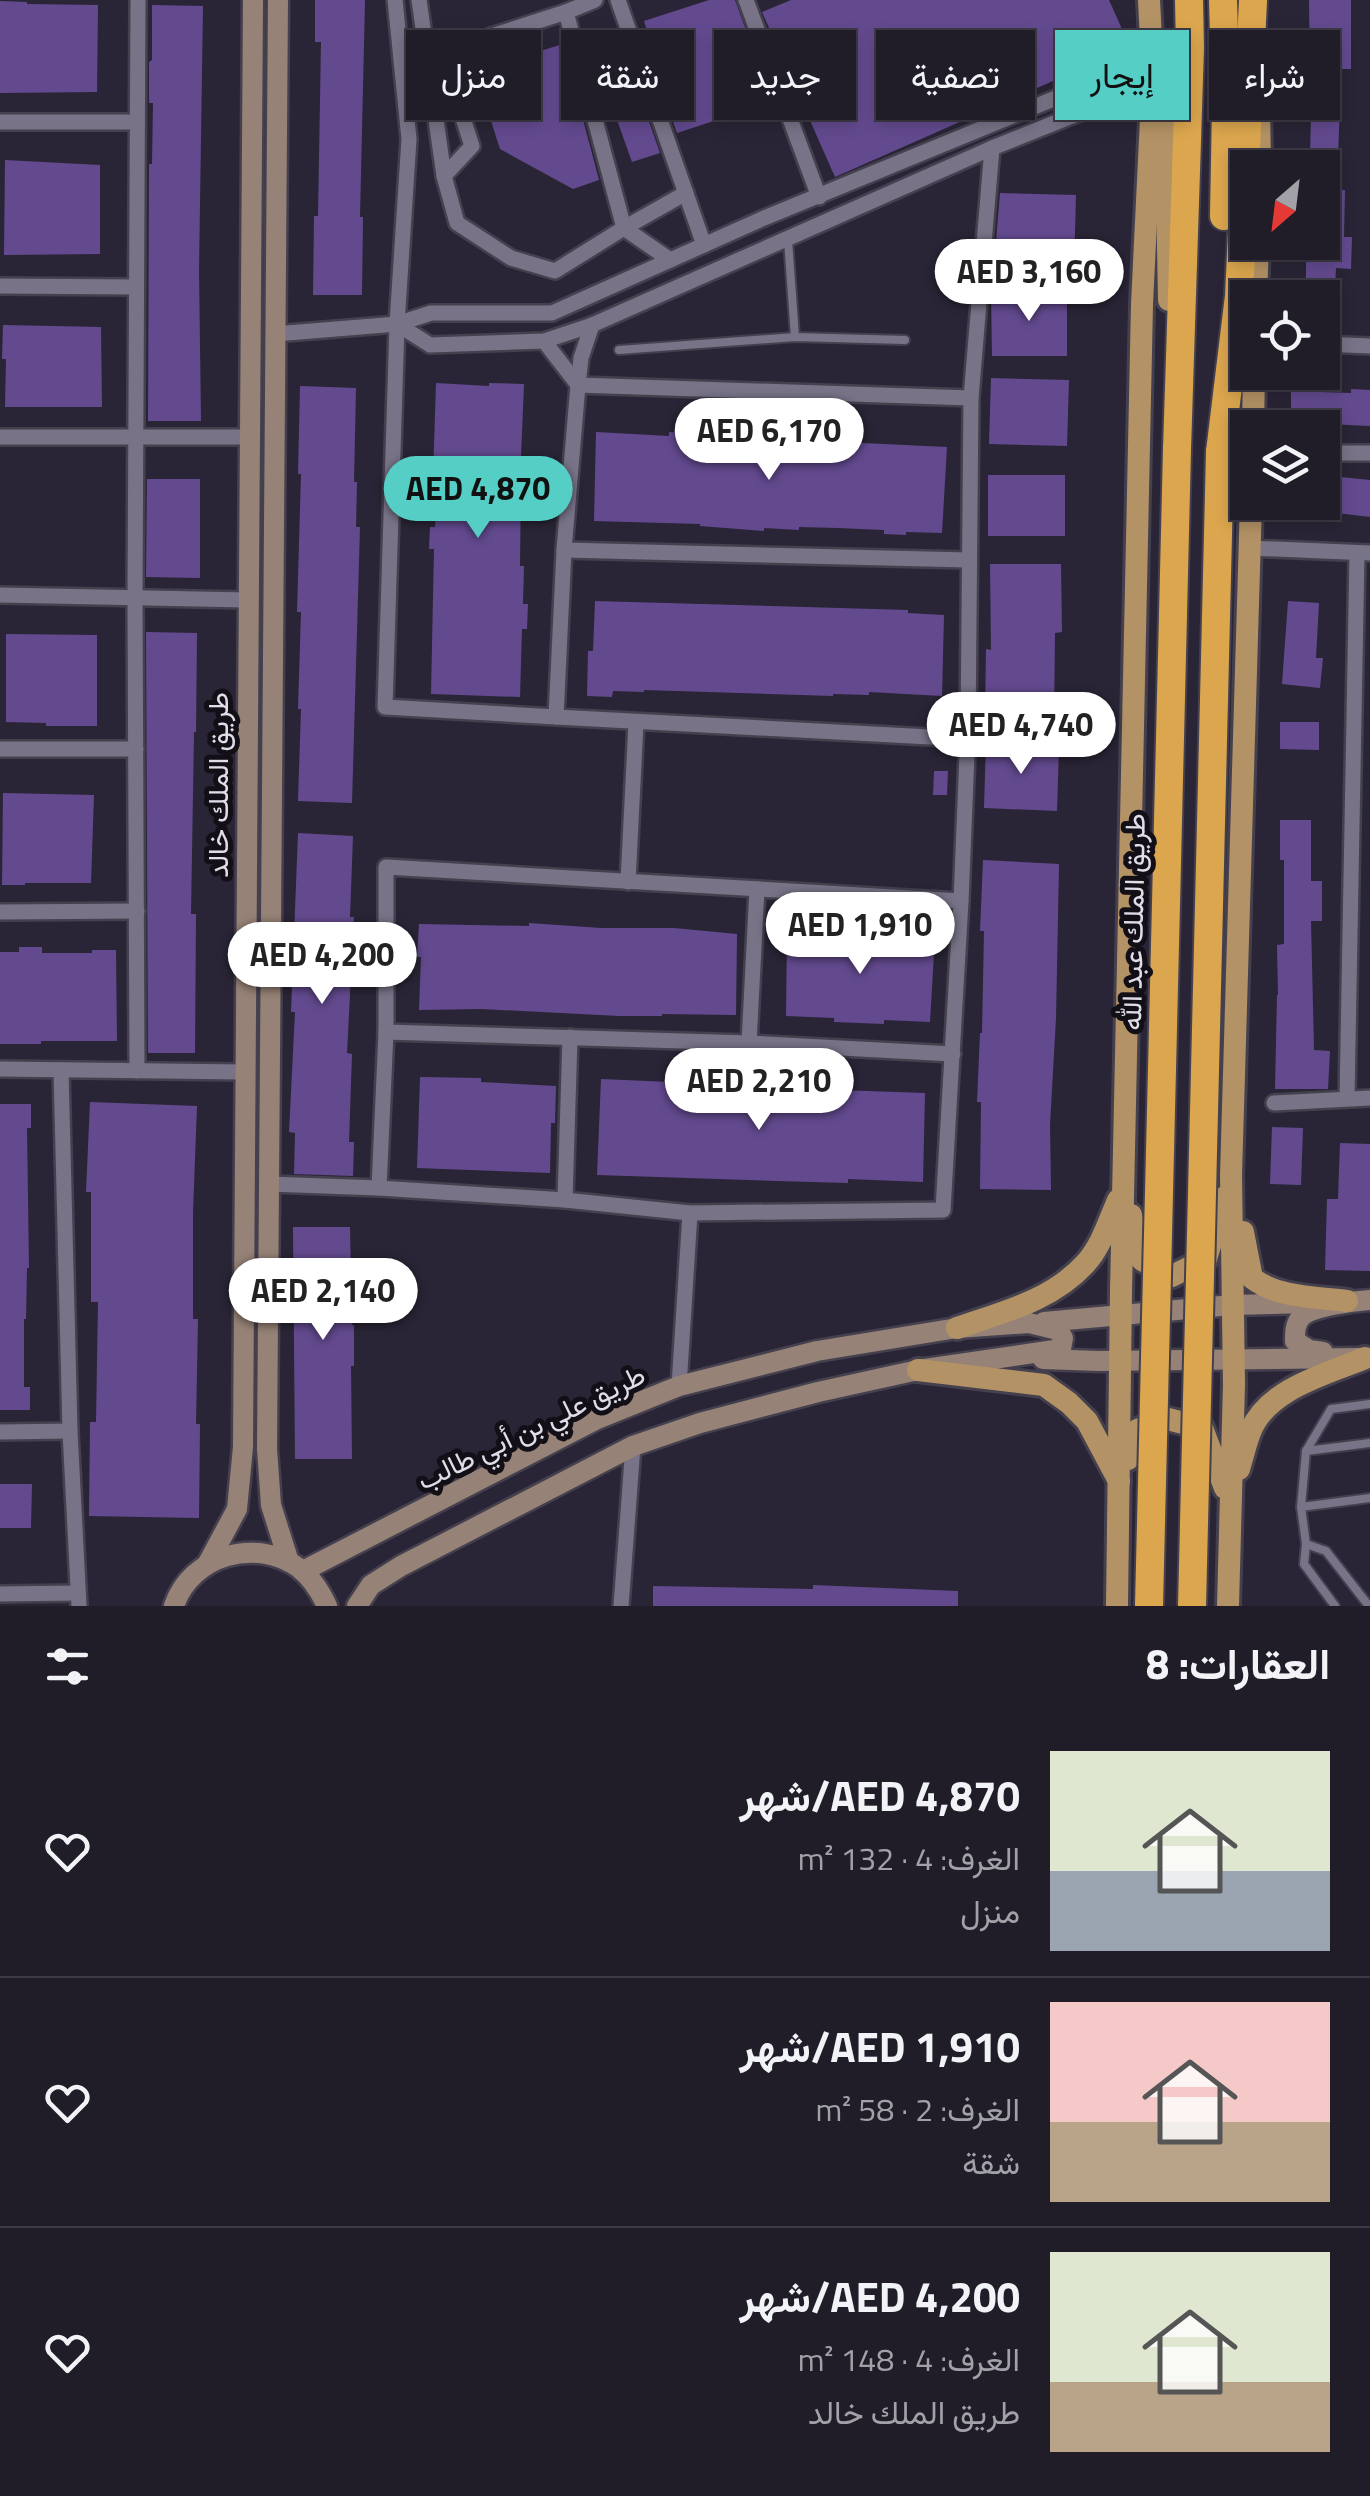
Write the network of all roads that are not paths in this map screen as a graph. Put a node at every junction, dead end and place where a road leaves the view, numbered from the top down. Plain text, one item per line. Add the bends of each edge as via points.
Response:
1 (138, 0) edge
2 (253, 0) edge
3 (278, 0) edge
4 (395, 0) edge
5 (419, 0) edge
6 (595, 0) edge
7 (618, 0) edge
8 (746, 0) edge
9 (1151, 0) edge
10 (1189, 0) edge
11 (1223, 0) edge
12 (1254, 0) edge
13 (566, 12) junction
14 (1152, 30) edge
15 (1055, 97) edge
16 (1061, 120) edge
17 (1151, 120) edge
18 (0, 122) edge
19 (137, 122) junction
20 (992, 148) junction
21 (1259, 150) edge
22 (444, 176) junction
23 (686, 193) junction
24 (819, 197) junction
25 (624, 228) junction
26 (788, 240) junction
27 (704, 245) junction
28 (670, 260) junction
29 (0, 286) edge
30 (136, 287) junction
31 (397, 324) junction
32 (592, 326) junction
33 (275, 334) junction
34 (795, 337) junction
35 (905, 340) dead end
36 (544, 342) junction
37 (1340, 345) edge
38 (1370, 346) edge
39 (620, 350) dead end
40 (578, 385) junction
41 (970, 398) junction
42 (0, 437) edge
43 (136, 437) junction
44 (249, 437) junction
45 (1178, 450) junction
46 (1220, 452) junction
47 (1340, 452) edge
48 (1370, 453) edge
49 (1251, 520) edge
50 (1250, 548) junction
51 (564, 550) junction
52 (1364, 553) edge
53 (968, 560) junction
54 (0, 596) edge
55 (135, 598) junction
56 (248, 600) junction
57 (556, 717) junction
58 (636, 722) junction
59 (967, 738) junction
60 (0, 749) edge
61 (136, 749) junction
62 (1362, 754) edge
63 (628, 882) junction
64 (757, 889) junction
65 (961, 900) junction
66 (137, 911) junction
67 (0, 912) edge
68 (386, 1032) junction
69 (570, 1037) junction
70 (749, 1043) junction
71 (953, 1054) junction
72 (0, 1070) edge
73 (61, 1070) junction
74 (137, 1071) junction
75 (244, 1072) junction
76 (1347, 1098) junction
77 (1370, 1098) edge
78 (1274, 1103) dead end
79 (1232, 1175) junction
80 (269, 1184) junction
81 (379, 1188) junction
82 (1124, 1188) junction
83 (565, 1200) junction
84 (690, 1214) junction
85 (1358, 1301) edge
86 (1232, 1305) junction
87 (1121, 1316) junction
88 (1029, 1323) junction
89 (957, 1328) junction
90 (1010, 1358) junction
91 (1368, 1358) edge
92 (1233, 1359) junction
93 (1122, 1360) junction
94 (918, 1370) junction
95 (679, 1386) junction
96 (1370, 1404) edge
97 (70, 1431) junction
98 (0, 1432) edge
99 (1370, 1443) edge
100 (633, 1446) junction
101 (1306, 1450) junction
102 (1120, 1484) junction
103 (1370, 1498) edge
104 (1230, 1501) junction
105 (271, 1505) junction
106 (1301, 1507) junction
107 (238, 1509) junction
108 (1306, 1544) junction
109 (208, 1563) junction
110 (296, 1566) junction
111 (0, 1594) edge
112 (78, 1600) edge
113 (174, 1606) edge
114 (327, 1606) edge
115 (357, 1606) edge
116 (621, 1606) edge
117 (1117, 1606) edge
118 (1148, 1606) edge
119 (1192, 1606) edge
120 (1228, 1606) edge
121 (1335, 1606) edge
122 (1369, 1606) edge

1 - 19 street
2 - 44 main road, طريق الملك خالد
3 - 33 main road, طريق الملك خالد
4 - 31 street via 410,139
5 - 22 street
6 - 13 street
7 - 23 street
8 - 24 street
9 - 14 main road, طريق الملك عبد الله
9 - 45 main road via 1163,30
10 - 45 highway, طريق الملك عبد الله
11 - 46 highway
12 - 21 main road
12 - 46 highway via 1239,296
13 - 22 street via 448,50 472,146
13 - 25 street
15 - 24 street
16 - 20 street
17 - 82 main road, طريق الملك عبد الله
18 - 19 street
19 - 30 street
20 - 26 street
20 - 41 street
22 - 25 street via 457,223 512,258 556,272
23 - 25 street
23 - 27 street
24 - 27 street
25 - 28 street
26 - 32 street
26 - 34 lane
27 - 28 street
28 - 31 street via 552,313 431,313
29 - 30 street
30 - 43 street
31 - 33 street
31 - 36 street via 430,346
31 - 57 street via 386,706
32 - 36 street
32 - 40 street
33 - 80 main road, طريق الملك خالد
34 - 35 lane
34 - 39 lane
36 - 40 street
37 - 38 street
40 - 41 street
40 - 51 street
41 - 53 street
42 - 43 street
43 - 44 street
43 - 55 street
44 - 56 main road, طريق الملك خالد
45 - 118 highway, طريق الملك عبد الله, bridge
46 - 119 highway, bridge
47 - 48 street
49 - 50 main road
50 - 52 street
50 - 79 main road
51 - 53 street
51 - 57 street
52 - 62 street
53 - 59 street
54 - 55 street
55 - 56 street
55 - 61 street
56 - 75 main road, طريق الملك خالد
57 - 58 street
58 - 59 street
58 - 63 street
59 - 65 street
60 - 61 street
61 - 66 street
62 - 76 street
63 - 64 street
63 - 68 street via 386,867
64 - 65 street
64 - 70 street
65 - 71 street
66 - 67 street
66 - 74 street
68 - 69 street
68 - 81 street
69 - 70 street
69 - 83 street
70 - 71 street
71 - 84 street via 943,1210
72 - 73 street
73 - 74 street
73 - 97 street
74 - 75 street
75 - 107 main road, طريق الملك خالد
76 - 77 street
76 - 78 street
79 - 82 main road via 1206,1259 1172,1276 1142,1260
79 - 85 main road via 1252,1278 1285,1294
79 - 86 main road
80 - 81 street
80 - 105 main road, طريق الملك خالد
81 - 83 street
82 - 87 main road, طريق الملك عبد الله
82 - 89 main road via 1087,1262 1054,1292
83 - 84 street
84 - 95 street
85 - 86 main road, طريق علي بن أبي طالب
85 - 91 main road via 1303,1315 1295,1341 1309,1350
86 - 87 main road, طريق علي بن أبي طالب
86 - 92 main road
87 - 88 main road, طريق علي بن أبي طالب
87 - 93 main road, طريق الملك عبد الله
88 - 89 main road, طريق علي بن أبي طالب
88 - 90 main road via 1058,1330 1061,1348
89 - 95 main road, طريق علي بن أبي طالب via 817,1351
90 - 93 main road
90 - 94 main road
91 - 92 main road
91 - 104 main road via 1287,1391 1264,1412 1252,1427
92 - 93 main road
92 - 104 main road
93 - 102 main road, طريق الملك عبد الله
94 - 100 main road
94 - 102 main road via 1044,1385 1087,1422
95 - 110 main road, طريق علي بن أبي طالب
96 - 101 lane via 1331,1408
97 - 98 street
97 - 112 street
99 - 101 lane
100 - 115 main road via 401,1566 371,1584
100 - 116 street
101 - 106 lane
102 - 104 main road via 1137,1430 1168,1419 1202,1428
102 - 117 main road, طريق الملك عبد الله
103 - 106 lane
104 - 120 main road
105 - 107 main road via 258,1521
105 - 110 main road, طريق الملك خالد
106 - 108 lane
107 - 109 main road, طريق الملك خالد
108 - 121 lane via 1304,1564
108 - 122 lane via 1326,1550
109 - 110 main road via 262,1553
109 - 113 main road, طريق الملك خالد
110 - 114 main road, طريق الملك خالد
111 - 112 street

